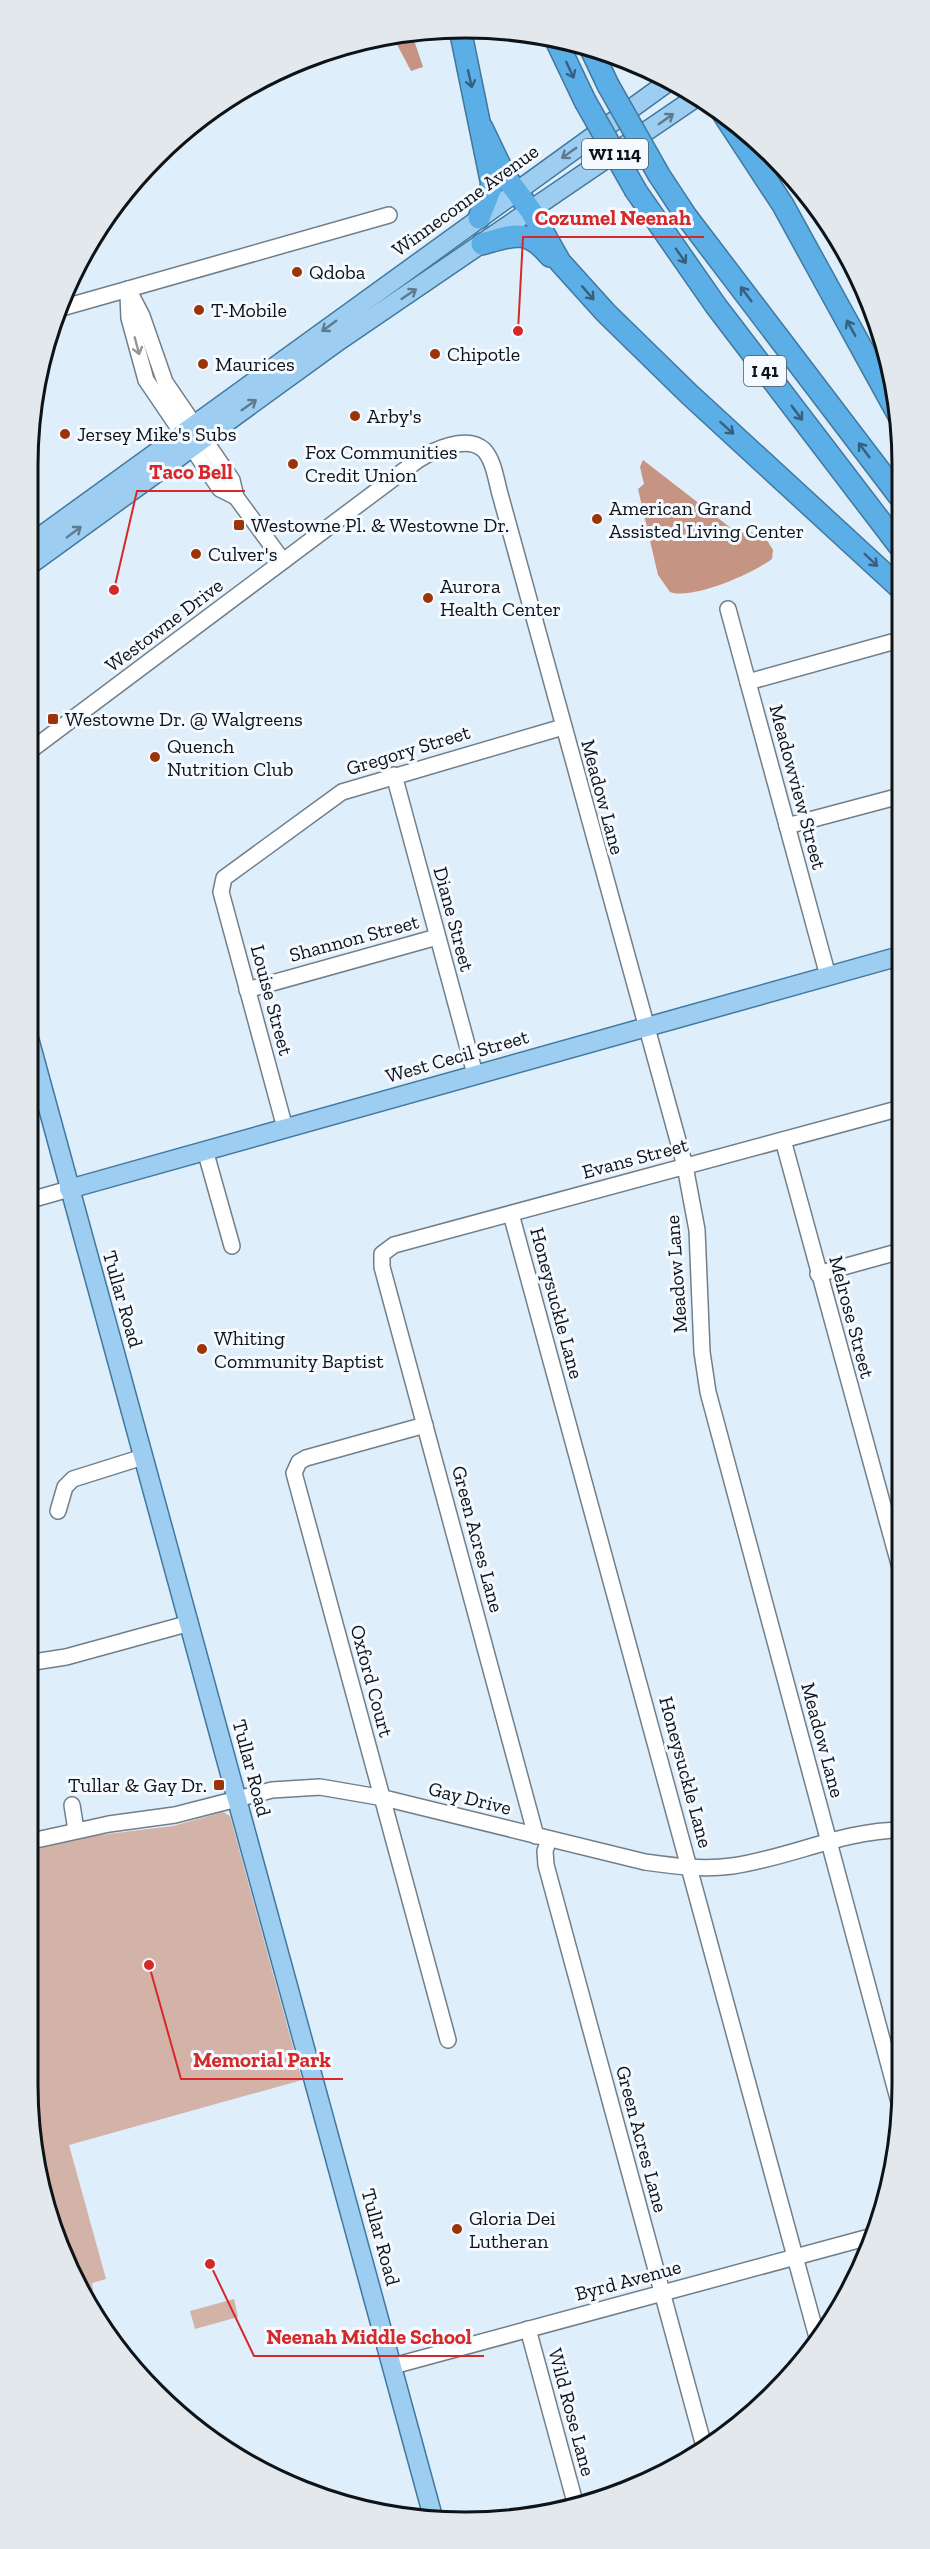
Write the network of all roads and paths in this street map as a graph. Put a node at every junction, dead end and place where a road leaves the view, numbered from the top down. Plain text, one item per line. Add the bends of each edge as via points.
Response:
1 (462, 38) edge
2 (560, 49) edge
3 (595, 58) edge
4 (662, 86) edge
5 (690, 102) edge
6 (482, 128) junction
7 (738, 137) edge
8 (769, 165) edge
9 (516, 190) junction
10 (783, 205) junction
11 (531, 211) junction
12 (389, 215) dead end
13 (478, 218) junction
14 (482, 244) junction
15 (560, 262) junction
16 (128, 289) junction
17 (68, 306) edge
18 (886, 392) edge
19 (192, 436) junction
20 (478, 447) joint
21 (892, 487) edge
22 (892, 537) edge
23 (38, 539) edge
24 (38, 558) edge
25 (283, 561) junction
26 (892, 581) edge
27 (728, 609) dead end
28 (892, 642) dead end
29 (748, 682) junction
30 (563, 727) junction
31 (38, 745) edge
32 (394, 775) junction
33 (892, 798) edge
34 (787, 826) junction
35 (222, 882) joint
36 (437, 937) junction
37 (892, 958) edge
38 (828, 976) junction
39 (247, 990) junction
40 (645, 1027) junction
41 (38, 1073) edge
42 (475, 1074) junction
43 (892, 1110) edge
44 (285, 1128) junction
45 (783, 1140) junction
46 (205, 1150) junction
47 (685, 1166) junction
48 (69, 1190) junction
49 (38, 1198) edge
50 (511, 1214) junction
51 (232, 1246) dead end
52 (892, 1253) edge
53 (382, 1254) joint
54 (818, 1274) junction
55 (425, 1425) junction
56 (144, 1457) junction
57 (58, 1511) dead end
58 (892, 1539) edge
59 (190, 1623) junction
60 (38, 1661) edge
61 (384, 1798) junction
62 (237, 1800) junction
63 (72, 1805) dead end
64 (76, 1830) junction
65 (892, 1831) edge
66 (543, 1837) junction
67 (38, 1839) edge
68 (828, 1841) junction
69 (690, 1868) junction
70 (448, 2040) dead end
71 (892, 2077) edge
72 (863, 2239) edge
73 (795, 2257) junction
74 (662, 2293) junction
75 (528, 2329) junction
76 (815, 2329) edge
77 (393, 2366) junction
78 (702, 2440) edge
79 (574, 2497) edge
80 (431, 2510) edge

1 -> 6 highway
2 -> 22 highway, I 41, bridge via 636,191 716,306
21 -> 3 highway, I 41, bridge via 686,216
4 -> 9 main road, Winneconne Avenue / WI 114
11 -> 5 main road, Winneconne Avenue / WI 114
6 - 9 highway
6 - 13 highway via 492,185
7 - 10 highway
8 - 10 highway via 779,181
9 - 11 highway
9 - 13 main road, Winneconne Avenue
18 -> 10 highway
11 - 14 main road, Winneconne Avenue
11 - 15 highway
12 - 16 street
13 -> 19 main road, Winneconne Avenue
14 - 15 highway via 525,236
19 -> 14 main road, Winneconne Avenue
15 -> 26 highway via 639,347
16 - 17 street
16 - 19 street via 142,316 165,382
19 - 23 main road, Winneconne Avenue
24 -> 19 main road, Winneconne Avenue
19 - 25 street via 220,489 236,497
20 - 25 street, Westowne Drive via 456,445 432,452
20 - 30 street, Meadow Lane via 492,464
25 - 31 street, Westowne Drive
27 - 29 street, Meadowview Street
28 - 29 street
29 - 34 street, Meadowview Street
30 - 32 street, Gregory Street
30 - 40 street, Meadow Lane
32 - 35 street, Gregory Street via 336,795
32 - 36 street, Diane Street
33 - 34 street
34 - 38 street, Meadowview Street
35 - 39 street, Louise Street via 221,892
36 - 39 street, Shannon Street
36 - 42 street, Diane Street
37 - 38 main road, West Cecil Street
38 - 40 main road, West Cecil Street
39 - 44 street, Louise Street
40 - 42 main road, West Cecil Street
40 - 47 street, Meadow Lane
41 - 48 main road, Tullar Road
42 - 44 main road, West Cecil Street
43 - 45 street, Evans Street
44 - 46 main road, West Cecil Street
45 - 47 street, Evans Street
45 - 54 street, Melrose Street
46 - 48 main road, West Cecil Street
46 - 51 street
47 - 50 street, Evans Street
47 - 68 street, Meadow Lane via 697,1230 702,1352 708,1392
48 - 49 street, West Cecil Street
48 - 56 main road, Tullar Road
50 - 53 street, Evans Street via 394,1245
50 - 69 street, Honeysuckle Lane
52 - 54 street
53 - 55 street, Green Acres Lane
54 - 58 street, Melrose Street
55 - 61 street, Oxford Court via 306,1458 294,1470
55 - 66 street, Green Acres Lane
56 - 57 street via 73,1479 65,1487
56 - 59 main road, Tullar Road
59 - 60 street
59 - 62 main road, Tullar Road
61 - 62 street, Gay Drive via 303,1786
61 - 66 street, Gay Drive
61 - 70 street, Oxford Court
62 - 64 street, Gay Drive via 168,1816
62 - 77 main road, Tullar Road
63 - 64 street
64 - 67 street, Gay Drive
65 - 68 street, Gay Drive
66 - 69 street, Gay Drive via 645,1862
66 - 74 street, Green Acres Lane via 546,1866
68 - 69 street, Gay Drive via 732,1866
68 - 71 street, Meadow Lane
69 - 73 street, Honeysuckle Lane
72 - 73 street, Byrd Avenue
73 - 74 street, Byrd Avenue
73 - 76 street, Honeysuckle Lane
74 - 75 street, Byrd Avenue
74 - 78 street, Green Acres Lane
75 - 77 street, Byrd Avenue
75 - 79 street, Wild Rose Lane
77 - 80 main road, Tullar Road

